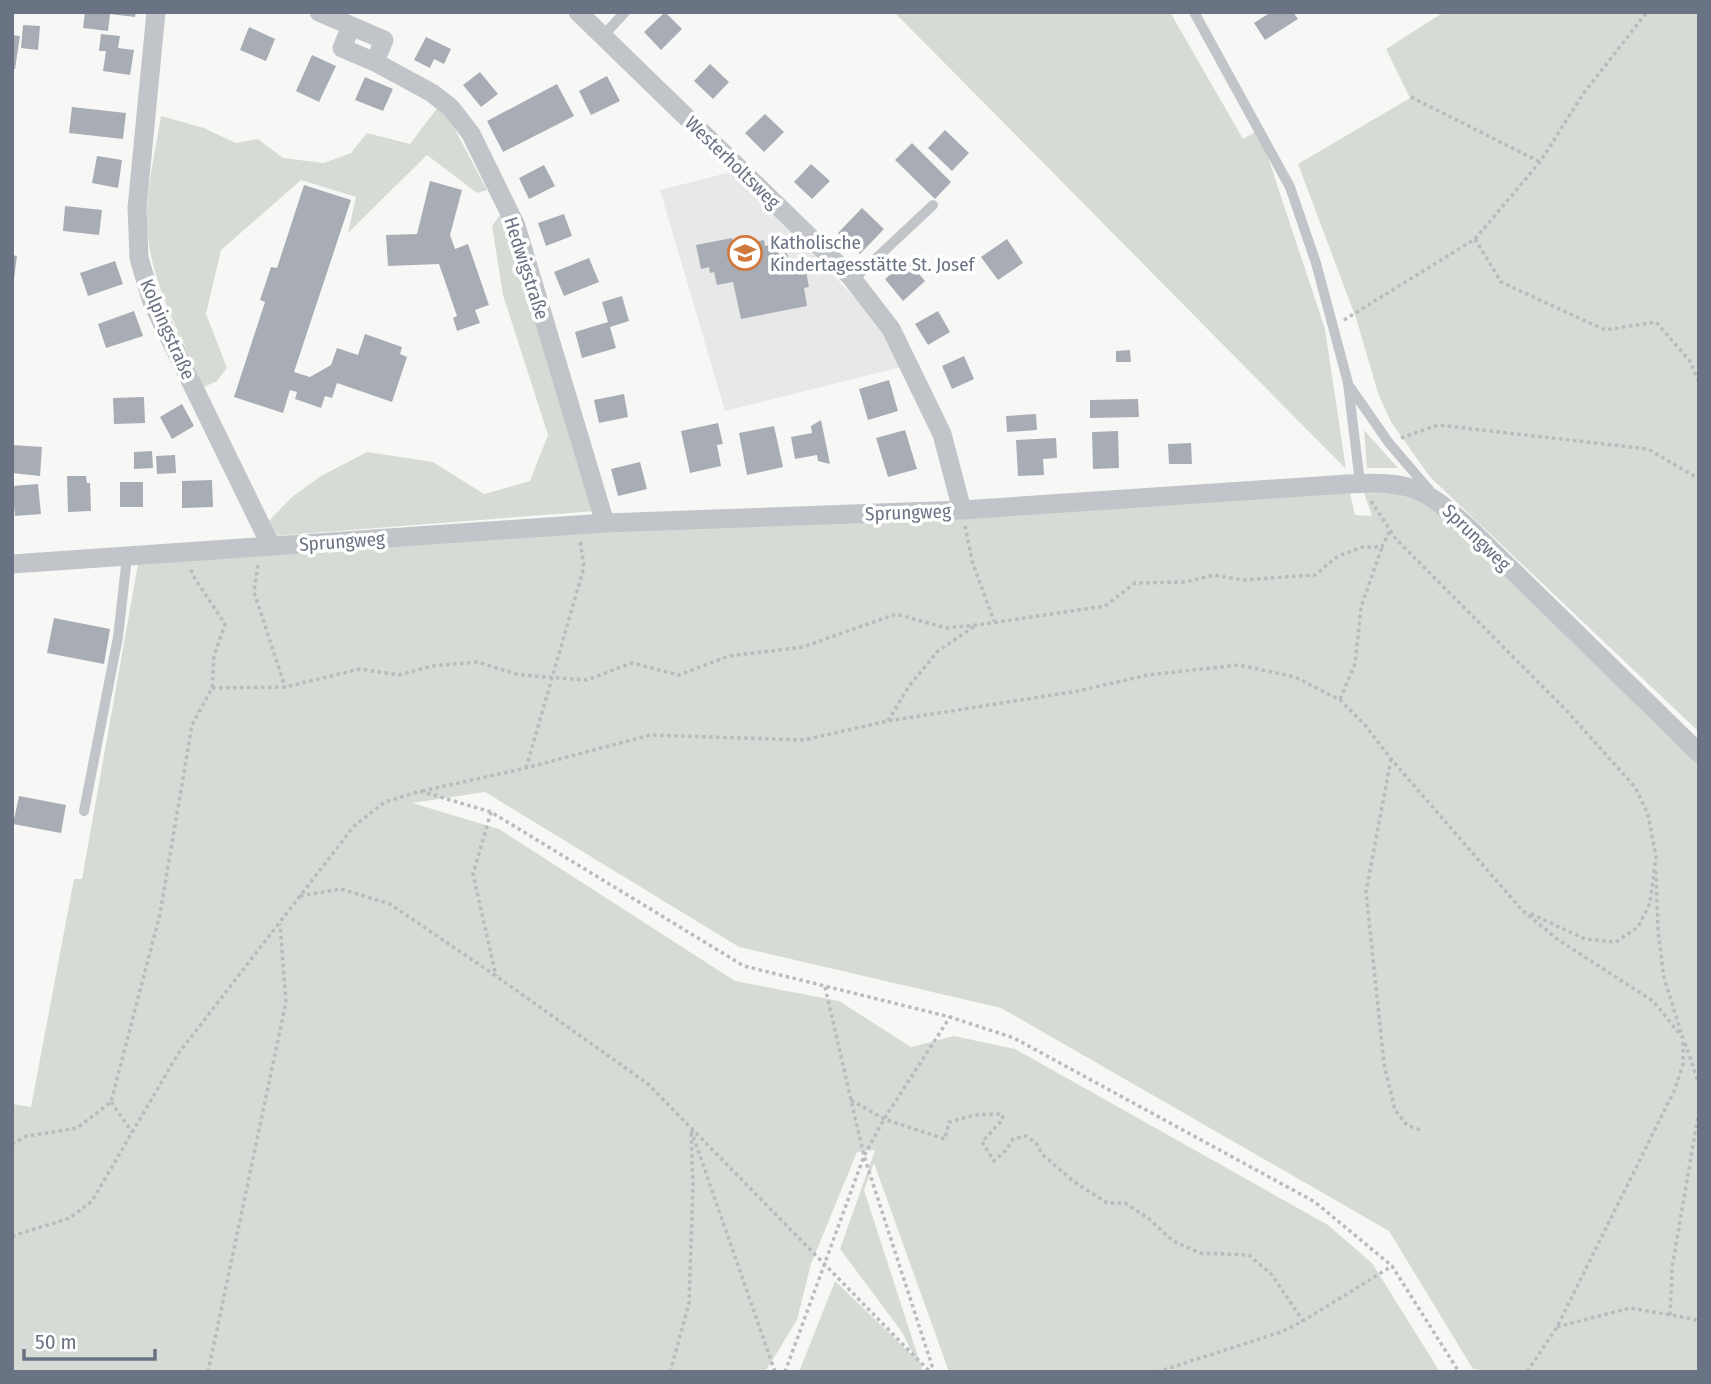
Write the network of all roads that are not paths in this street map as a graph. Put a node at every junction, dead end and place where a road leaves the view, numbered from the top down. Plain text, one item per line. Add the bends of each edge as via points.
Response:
1 (156, 12) edge
2 (319, 12) edge
3 (578, 12) edge
4 (625, 12) edge
5 (1194, 12) edge
6 (603, 36) junction
7 (933, 205) dead end
8 (853, 280) junction
9 (1348, 383) junction
10 (1363, 484) junction
11 (1437, 499) junction
12 (962, 510) junction
13 (605, 523) junction
14 (264, 547) junction
15 (127, 557) junction
16 (12, 564) edge
17 (1699, 753) edge
18 (84, 811) dead end

1 - 14 street, Kolpingstraße via 137,208 139,258 152,302
2 - 13 street, Hedwigstraße via 384,40 375,62 432,93 471,134 516,226
3 - 6 street, Westerholtsweg
4 - 6 lane
5 - 9 lane via 1290,187 1317,263
6 - 8 street, Westerholtsweg
7 - 8 lane
8 - 12 street, Westerholtsweg via 891,329 942,434
9 - 10 lane
9 - 11 lane via 1389,443
10 - 11 street, Sprungweg via 1397,484
10 - 12 street, Sprungweg
11 - 17 street, Sprungweg
12 - 13 street, Sprungweg
13 - 14 street, Sprungweg
14 - 15 street, Sprungweg
15 - 16 street, Sprungweg
15 - 18 lane via 118,638

